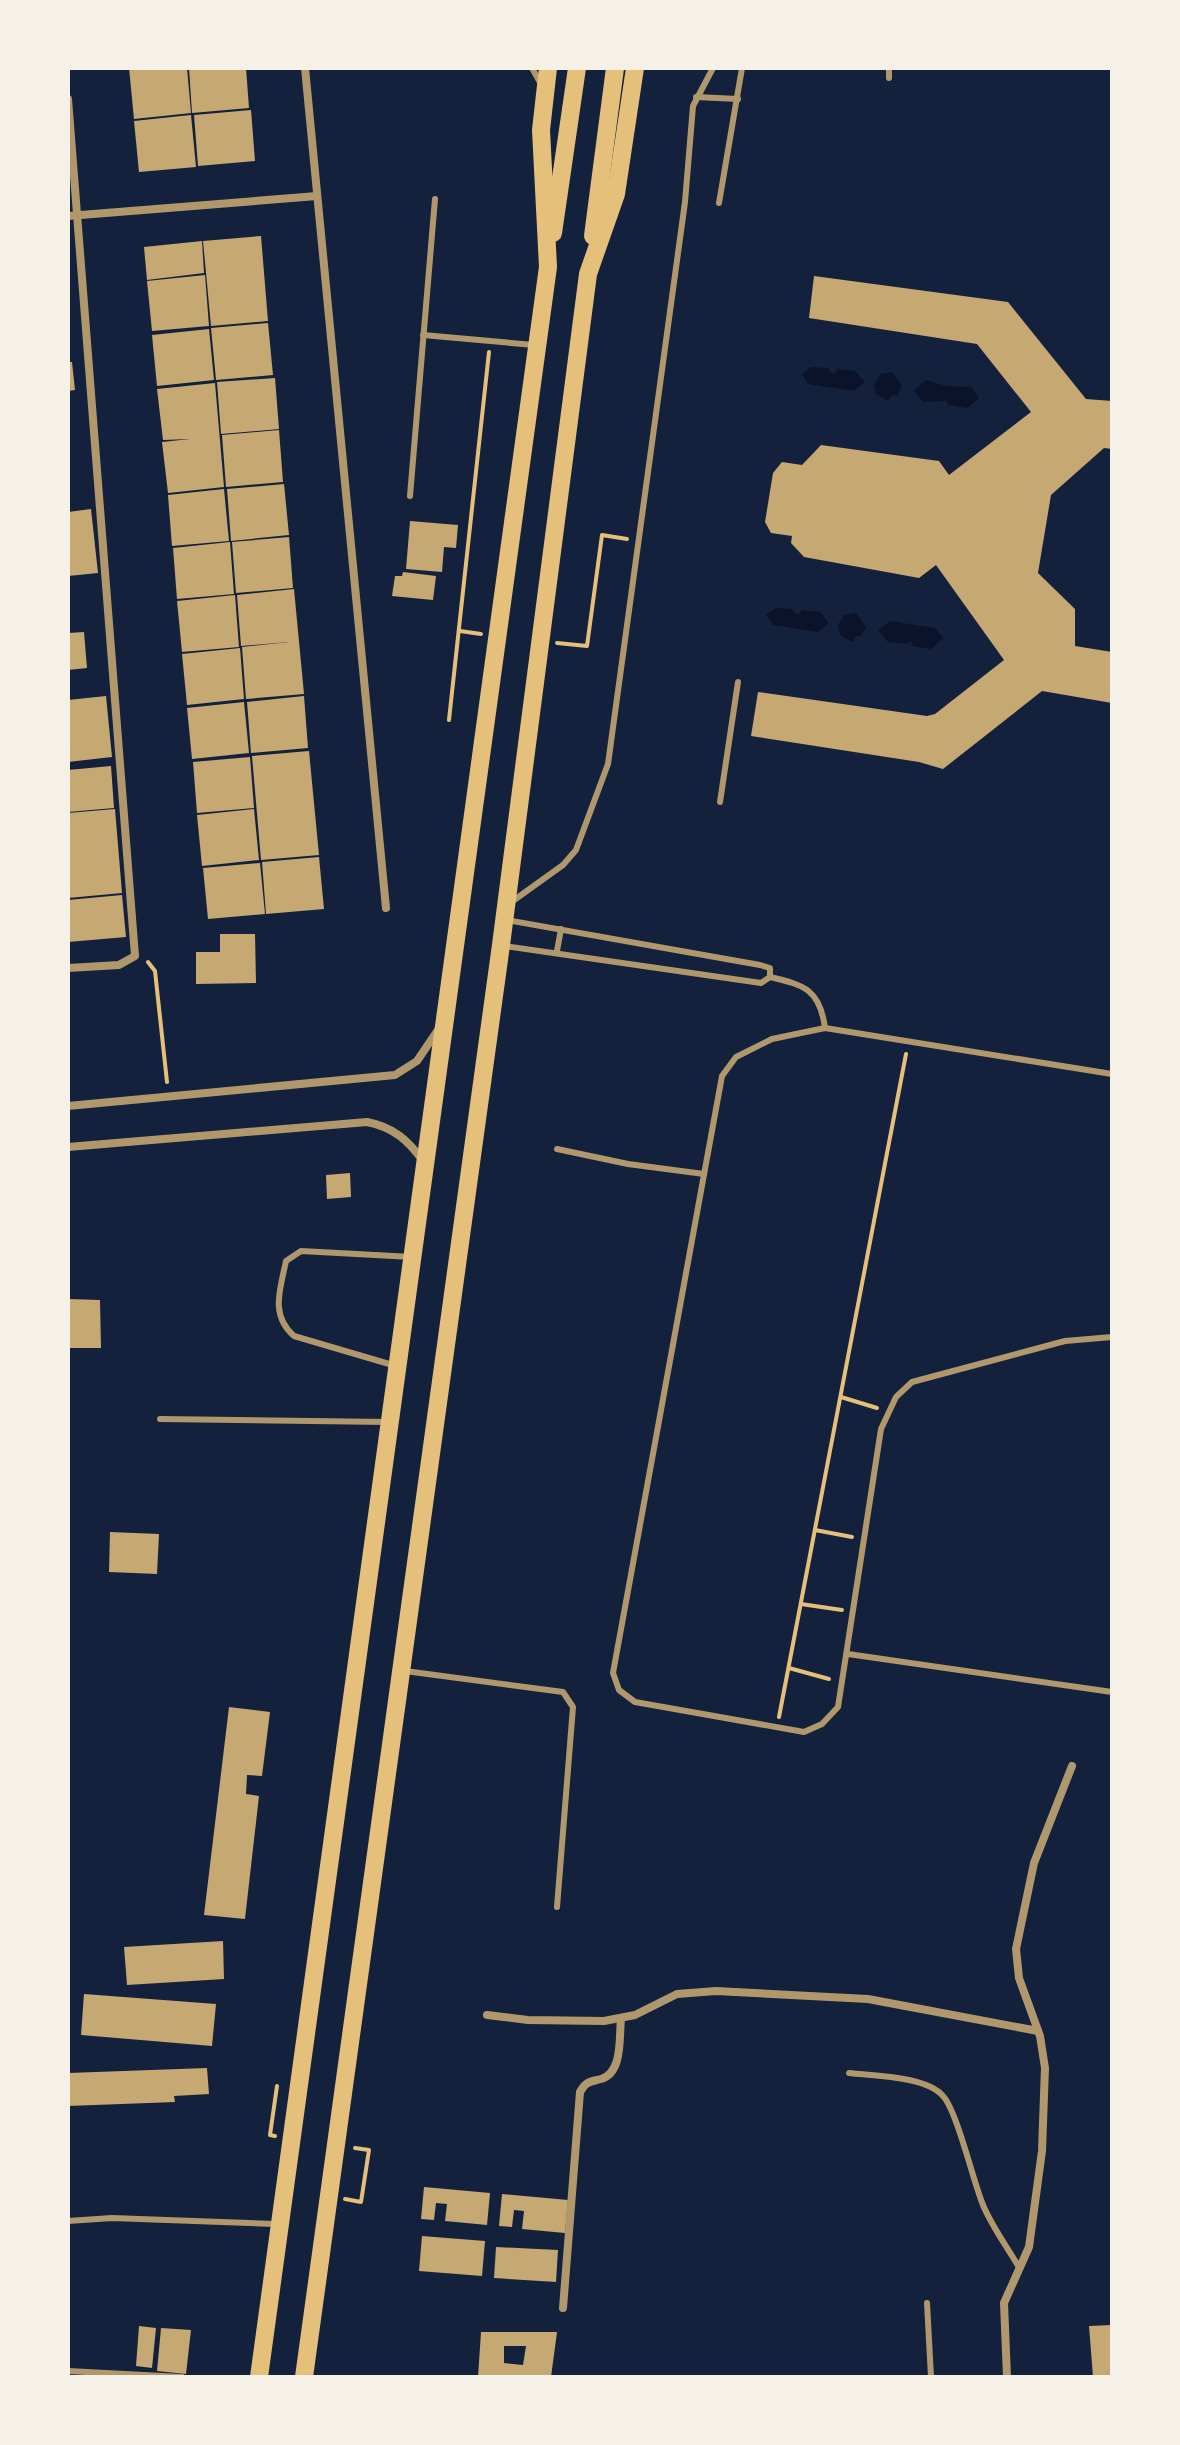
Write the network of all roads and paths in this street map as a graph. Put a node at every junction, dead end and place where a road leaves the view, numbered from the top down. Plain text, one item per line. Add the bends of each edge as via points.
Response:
1 (305, 68) edge
2 (532, 68) edge
3 (548, 68) edge
4 (577, 68) edge
5 (615, 68) edge
6 (635, 68) edge
7 (713, 68) edge
8 (742, 68) edge
9 (889, 68) edge
10 (889, 78) dead end
11 (546, 90) junction
12 (696, 97) junction
13 (68, 99) edge
14 (738, 99) junction
15 (317, 196) junction
16 (435, 199) dead end
17 (719, 203) dead end
18 (73, 216) edge
19 (548, 267) junction
20 (588, 274) junction
21 (423, 335) junction
22 (491, 341) junction
23 (537, 345) junction
24 (410, 496) dead end
25 (638, 540) junction
26 (587, 646) dead end
27 (738, 682) dead end
28 (449, 720) dead end
29 (720, 802) dead end
30 (386, 908) dead end
31 (503, 913) junction
32 (561, 929) junction
33 (501, 945) junction
34 (557, 951) junction
35 (135, 956) junction
36 (68, 968) edge
37 (770, 977) junction
38 (445, 1019) junction
39 (825, 1028) junction
40 (909, 1041) junction
41 (1112, 1074) edge
42 (168, 1096) junction
43 (68, 1106) edge
44 (68, 1147) edge
45 (557, 1149) dead end
46 (427, 1165) junction
47 (704, 1174) junction
48 (414, 1257) junction
49 (1112, 1337) edge
50 (399, 1367) junction
51 (841, 1397) junction
52 (889, 1412) junction
53 (160, 1419) dead end
54 (391, 1422) junction
55 (815, 1530) junction
56 (864, 1539) junction
57 (801, 1604) junction
58 (854, 1611) junction
59 (848, 1654) junction
60 (789, 1668) junction
61 (401, 1671) junction
62 (842, 1682) junction
63 (1112, 1692) edge
64 (777, 1727) junction
65 (1072, 1766) dead end
66 (557, 1907) dead end
67 (487, 2015) dead end
68 (621, 2019) junction
69 (1038, 2031) junction
70 (849, 2073) dead end
71 (277, 2085) dead end
72 (270, 2135) dead end
73 (369, 2150) dead end
74 (361, 2202) dead end
75 (68, 2221) edge
76 (281, 2225) junction
77 (1020, 2269) junction
78 (927, 2303) dead end
79 (563, 2308) dead end
80 (68, 2371) edge
81 (182, 2377) edge
82 (259, 2377) edge
83 (304, 2377) edge
84 (931, 2377) edge
85 (1007, 2377) edge

1 - 15 street
2 - 11 lane
3 - 11 main road
4 - 19 main road
5 - 20 main road
6 - 20 main road via 616,194
7 - 12 lane
8 - 14 lane
9 - 10 lane
11 - 19 main road via 541,186
12 - 14 lane
12 - 25 lane
13 - 18 street
14 - 17 lane
15 - 18 street
15 - 30 street
16 - 21 lane
18 - 35 street
19 - 23 main road
20 - 31 main road
21 - 22 lane
21 - 24 lane
22 - 23 lane
22 - 28 path
23 - 38 main road
25 - 26 path via 602,535
25 - 31 lane via 602,786 570,858
27 - 29 lane
31 - 32 lane
31 - 33 main road
32 - 34 lane
32 - 37 lane via 760,965 770,968
33 - 34 lane
33 - 61 main road
34 - 37 lane via 761,983
35 - 36 street via 119,965
35 - 42 path via 155,971
37 - 39 lane via 810,991 822,1006
38 - 42 street via 417,1061 395,1075
38 - 46 main road
39 - 40 lane
39 - 47 lane via 772,1039 736,1057 722,1076
40 - 41 lane
40 - 51 path
42 - 43 street
44 - 46 street via 367,1122 399,1134
45 - 47 lane
46 - 48 main road
47 - 64 lane via 613,1673 619,1690 635,1702
48 - 50 main road
48 - 50 lane via 301,1251 286,1261 277,1304 282,1325 294,1336
49 - 52 lane via 1065,1341 912,1382
50 - 54 main road
51 - 52 path
51 - 55 path
52 - 56 lane via 881,1429
53 - 54 lane
54 - 76 main road
55 - 56 path
55 - 57 path
56 - 58 lane
57 - 58 path
57 - 60 path
58 - 59 lane
59 - 62 lane
59 - 63 lane
60 - 62 path
60 - 64 path
61 - 66 lane via 563,1692 573,1707
61 - 83 main road
62 - 64 lane via 838,1707 822,1724 804,1732
65 - 69 street via 1034,1863 1016,1949 1019,1978
67 - 68 street
68 - 69 street via 677,1994 716,1991 868,1999
68 - 79 street via 615,2068 606,2077 588,2081 580,2092
69 - 77 street via 1045,2068 1042,2151 1029,2247
70 - 77 lane via 913,2081 943,2094 984,2209
71 - 72 path
73 - 74 path
75 - 76 lane
76 - 82 main road
77 - 85 street via 1004,2303
78 - 84 lane
80 - 81 lane

